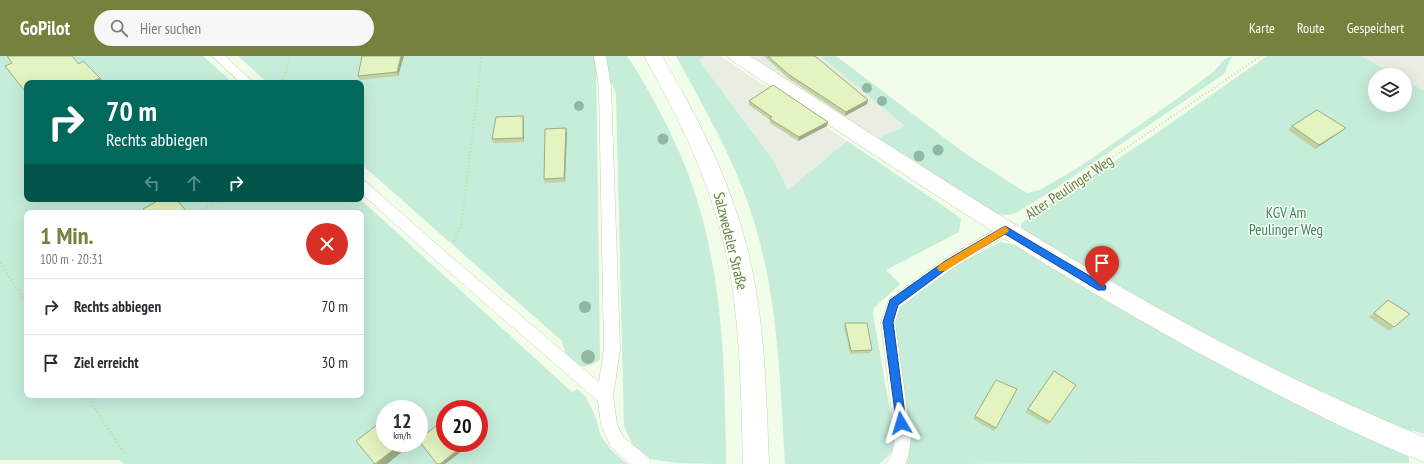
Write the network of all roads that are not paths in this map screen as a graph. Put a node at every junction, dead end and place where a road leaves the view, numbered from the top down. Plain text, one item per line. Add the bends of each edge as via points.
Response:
1 (218, 56) edge
2 (600, 56) edge
3 (653, 56) edge
4 (737, 56) edge
5 (245, 80) edge
6 (364, 188) edge
7 (1005, 229) junction
8 (605, 397) junction
9 (1424, 450) edge
10 (755, 452) edge
11 (644, 464) edge
12 (894, 464) edge

1 - 5 lane
2 - 8 lane via 604,87 611,341
3 - 10 street, Salzwedeler Straße via 694,129 719,188 730,223 748,317
4 - 7 street
6 - 8 lane
7 - 9 street via 1178,331 1334,411
7 - 12 lane via 948,264 894,302 888,322 903,438 900,457
8 - 11 lane via 609,425 617,442

